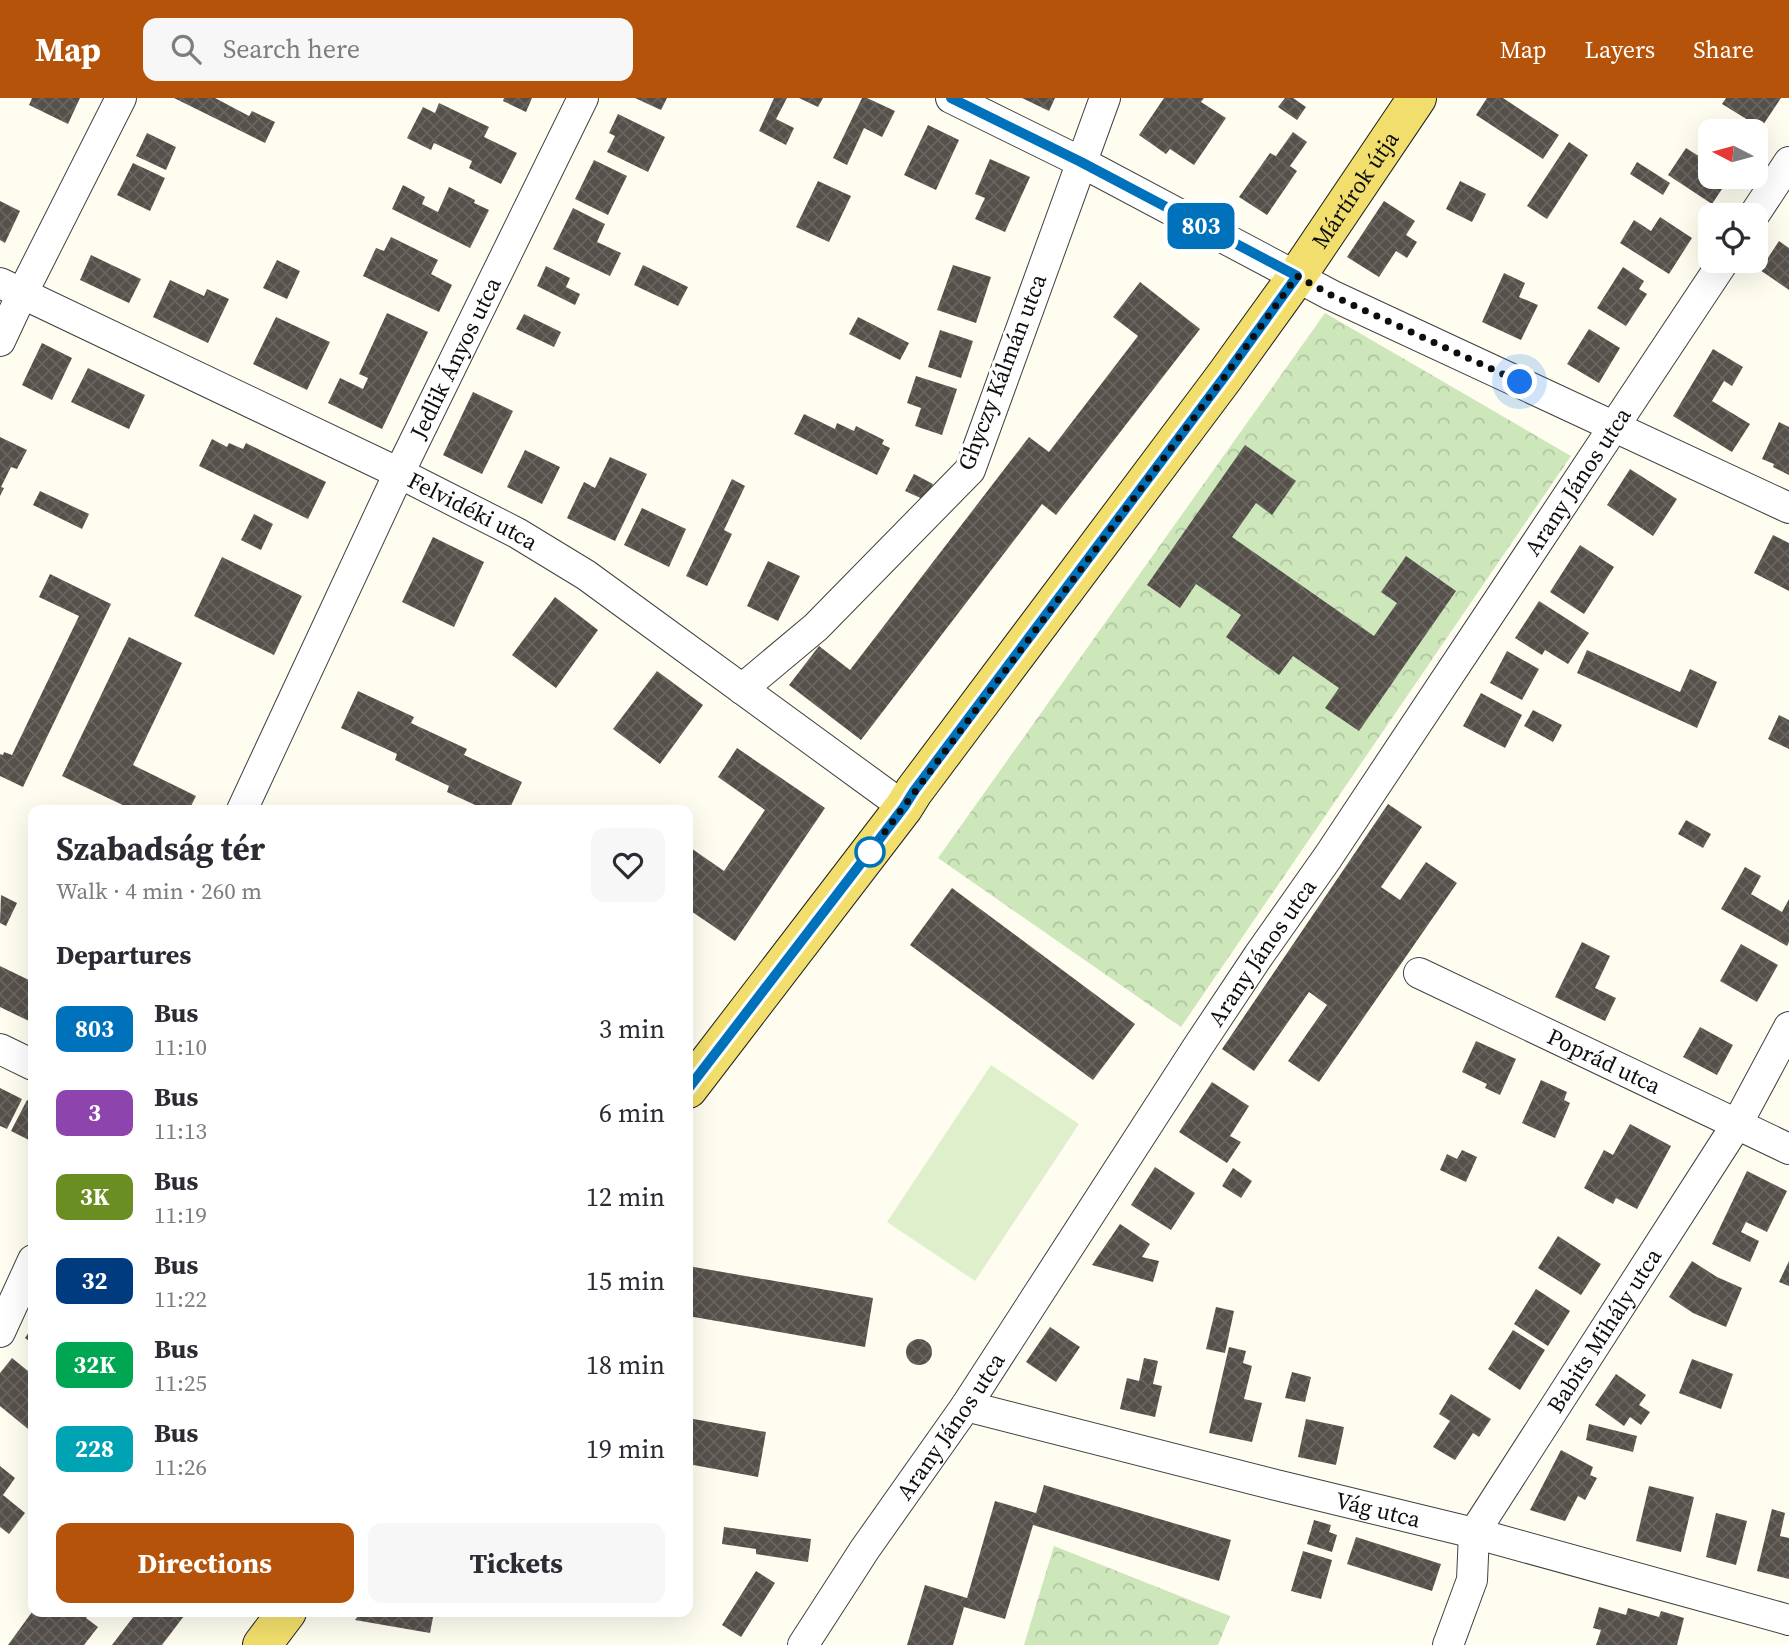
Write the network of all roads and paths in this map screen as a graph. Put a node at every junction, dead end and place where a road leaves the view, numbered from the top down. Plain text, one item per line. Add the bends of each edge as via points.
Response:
1 (121, 98) edge
2 (583, 98) edge
3 (951, 98) edge
4 (1105, 98) edge
5 (1417, 98) edge
6 (1081, 162) junction
7 (1789, 162) edge
8 (1762, 203) edge
9 (1716, 273) edge
10 (1297, 276) junction
11 (11, 288) edge
12 (0, 341) edge
13 (1615, 426) junction
14 (399, 473) junction
15 (1789, 508) edge
16 (742, 689) junction
17 (244, 805) edge
18 (904, 807) junction
19 (1419, 972) dead end
20 (1789, 1027) edge
21 (0, 1049) edge
22 (28, 1063) edge
23 (693, 1082) edge
24 (1737, 1124) junction
25 (1789, 1149) edge
26 (28, 1271) edge
27 (0, 1332) edge
28 (966, 1406) junction
29 (1474, 1533) junction
30 (284, 1617) edge
31 (1789, 1620) edge
32 (262, 1645) edge
33 (803, 1645) edge
34 (1448, 1645) edge

1 - 11 street
2 - 14 street, Jedlik Ányos utca
3 - 6 street
4 - 6 street, Ghyczy Kálmán utca
5 - 10 main road, Mártírok útja
6 - 10 street
6 - 16 street, Ghyczy Kálmán utca via 970,471 816,626
7 - 8 street
9 - 13 street, Arany János utca
10 - 13 street
10 - 18 main road, Mártírok útja
11 - 12 street
11 - 14 street, Felvidéki utca
13 - 15 street
13 - 28 street, Arany János utca via 1214,1023
14 - 16 street, Felvidéki utca via 517,533 586,575
14 - 17 street, Jedlik Ányos utca
16 - 18 street, Felvidéki utca
18 - 23 main road, Mártírok útja
19 - 24 street, Poprád utca
20 - 24 street, Babits Mihály utca
21 - 22 street
24 - 25 street, Poprád utca
24 - 29 street, Babits Mihály utca
26 - 27 street
28 - 29 street, Vág utca
28 - 33 street, Arany János utca
29 - 31 street, Vág utca
29 - 34 street via 1472,1580
30 - 32 main road

